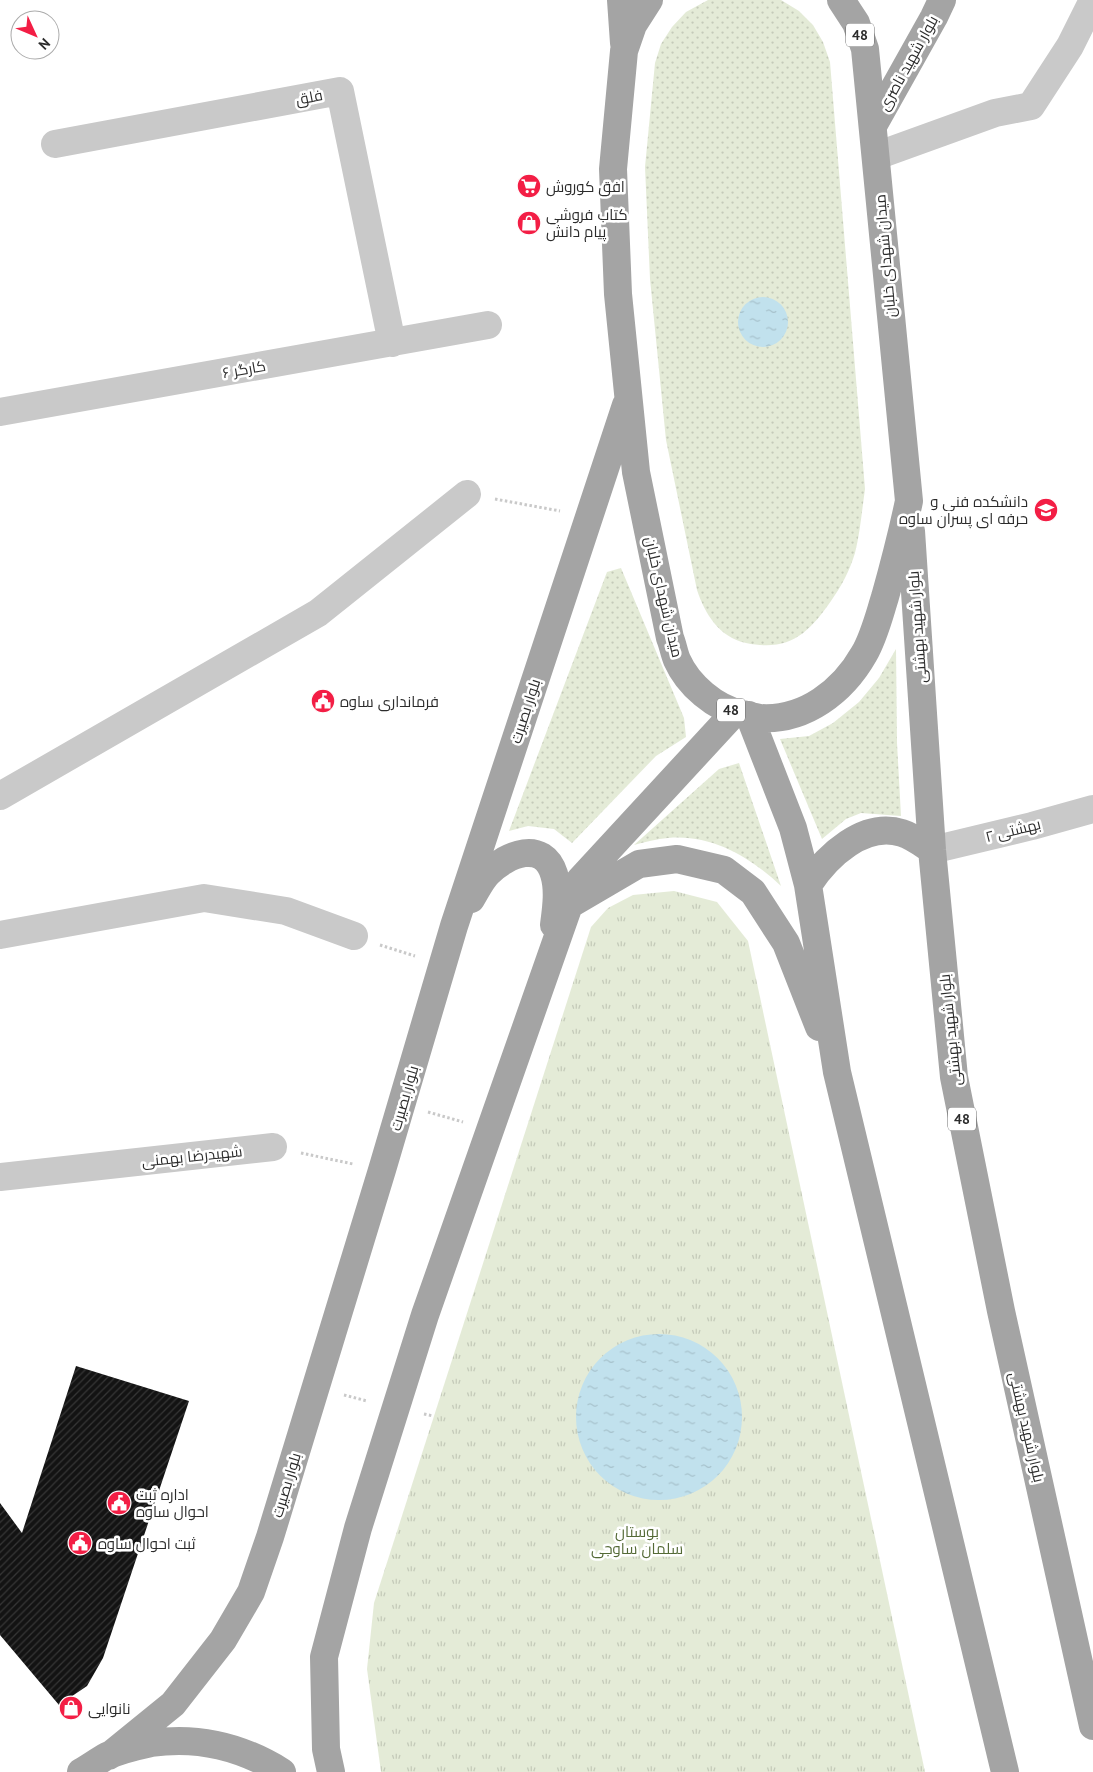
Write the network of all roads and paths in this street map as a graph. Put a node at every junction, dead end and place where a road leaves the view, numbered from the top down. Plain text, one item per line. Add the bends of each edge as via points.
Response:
1 (621, 0) edge
2 (649, 0) edge
3 (841, 0) edge
4 (942, 0) edge
5 (1093, 0) edge
6 (624, 51) junction
7 (873, 126) junction
8 (55, 144) dead end
9 (876, 156) junction
10 (488, 325) dead end
11 (392, 343) junction
12 (629, 397) junction
13 (0, 412) edge
14 (467, 494) joint
15 (909, 502) junction
16 (589, 517) junction
17 (742, 714) junction
18 (0, 796) edge
19 (1093, 809) edge
20 (932, 850) junction
21 (808, 885) junction
22 (569, 906) junction
23 (454, 926) junction
24 (0, 935) edge
25 (354, 936) joint
26 (552, 954) junction
27 (442, 965) junction
28 (837, 1072) junction
29 (401, 1105) junction
30 (490, 1131) junction
31 (273, 1147) joint
32 (382, 1170) junction
33 (0, 1177) edge
34 (1093, 1726) edge
35 (109, 1756) junction
36 (81, 1772) edge
37 (282, 1772) edge
38 (331, 1772) edge
39 (1005, 1772) edge

1 - 6 main road, 48
2 - 6 main road, میدان شهدای خلبان / 48 via 633,25
3 - 7 main road, میدان شهدای خلبان / 48 via 856,23 865,49
4 - 7 main road, بلوار شهید ناصری
5 - 9 street via 1070,46 1030,106 995,113
6 - 12 main road, میدان شهدای خلبان / 48 via 613,170 618,294
7 - 9 main road, میدان شهدای خلبان / 48
8 - 11 street, فلق via 340,91
9 - 15 main road, میدان شهدای خلبان / 48
10 - 11 street, کارگر ۶
11 - 13 street, کارگر ۶
12 - 16 main road, بلوار بصیرت
12 - 17 main road, میدان شهدای خلبان / 48 via 636,472 670,638 678,661 692,683 712,700
14 - 16 path
14 - 18 street via 318,613
15 - 17 main road, میدان شهدای خلبان / 48 via 899,551 875,628 865,653 850,675 812,708 786,716 760,718
15 - 20 main road, بلوار شهید بهشتی / 48
16 - 23 main road, بلوار بصیرت
17 - 21 main road, 48 via 793,828
17 - 22 main road via 580,880
19 - 20 street, بهشتی ۲
20 - 21 main road via 904,833 888,830 862,835 837,852
20 - 34 main road, بلوار شهید بهشتی / 48 via 954,1078 1001,1311
21 - 28 main road, 48
22 - 26 main road
22 - 28 main road via 638,864 677,859 724,870 753,892 786,943
23 - 26 main road via 486,875 498,864 521,853 534,853 547,861 554,874 556,897
23 - 27 main road, بلوار بصیرت
24 - 25 street via 204,898 286,911
25 - 27 path
26 - 30 main road
27 - 29 main road, بلوار بصیرت
28 - 39 main road, 48
29 - 30 path
29 - 32 main road, بلوار بصیرت
30 - 38 main road via 426,1315 361,1518 324,1658 326,1749
31 - 32 path
31 - 33 street, شهیدرضا بهمنی
32 - 35 main road, بلوار بصیرت via 251,1592 223,1640 172,1704
35 - 36 main road
35 - 37 main road via 170,1740 201,1741 261,1759

